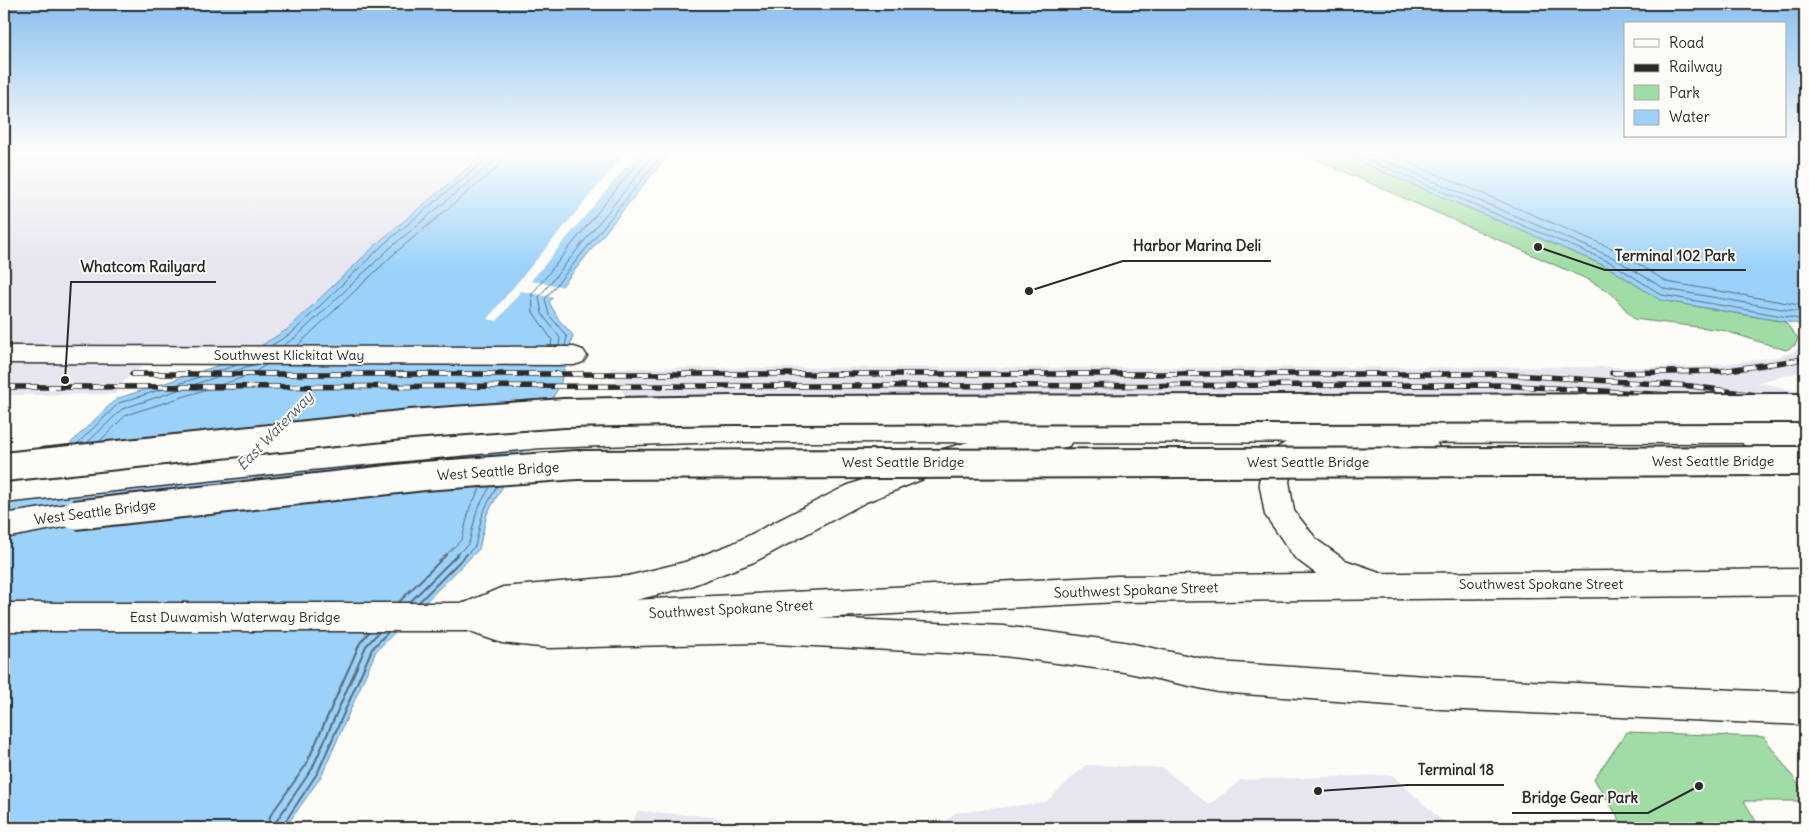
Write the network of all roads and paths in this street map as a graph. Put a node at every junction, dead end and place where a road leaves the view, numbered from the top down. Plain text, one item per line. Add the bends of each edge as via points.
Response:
1 (4, 354) edge
2 (574, 356) dead end
3 (1805, 408) edge
4 (1805, 433) edge
5 (1314, 439) junction
6 (1805, 445) edge
7 (1805, 461) edge
8 (4, 467) edge
9 (1805, 474) edge
10 (4, 492) edge
11 (4, 525) edge
12 (1805, 582) edge
13 (1380, 585) junction
14 (4, 617) edge
15 (466, 617) junction
16 (1805, 709) edge

1 - 2 main road, Southwest Klickitat Way
3 - 8 main road, bridge via 564,413 411,424
4 - 10 main road, West Seattle Bridge via 726,432 600,436 542,438 300,460
5 - 6 main road via 1745,440
5 - 9 main road via 1393,449 1671,451 1759,463
5 - 13 main road via 1283,457 1274,482 1280,515 1306,549 1334,570
5 - 15 main road via 1061,439 994,445 950,457 856,494 743,553 688,574 628,589 502,601
7 - 11 main road, West Seattle Bridge, bridge via 577,465 424,476
12 - 13 main road, Southwest Spokane Street
13 - 15 main road, Southwest Spokane Street via 1117,589 632,614
14 - 15 main road, East Duwamish Waterway Bridge
15 - 16 main road via 502,629 549,634 757,630 1004,641 1124,657 1218,677 1441,693

